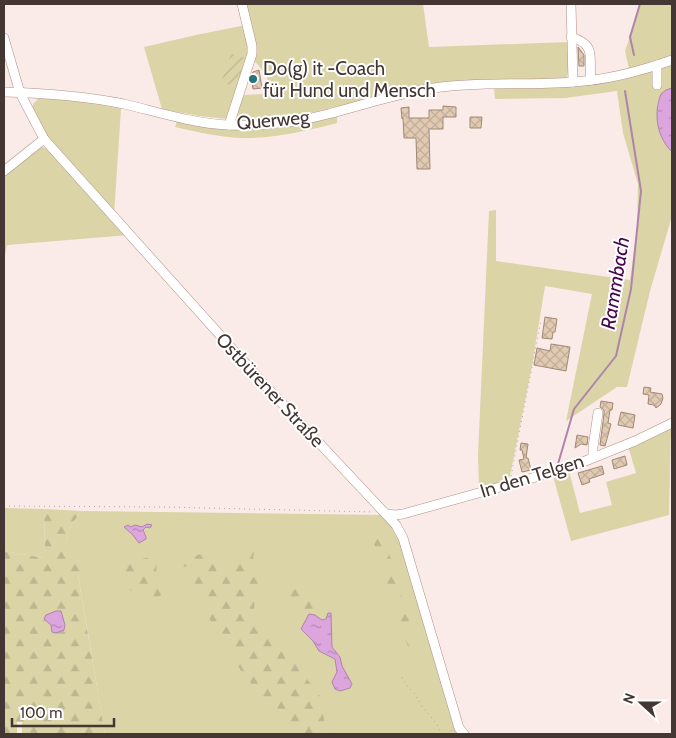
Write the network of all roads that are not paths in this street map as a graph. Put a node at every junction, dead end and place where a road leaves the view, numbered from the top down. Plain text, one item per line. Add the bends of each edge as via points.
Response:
1 (242, 4) edge
2 (570, 4) edge
3 (4, 38) edge
4 (572, 38) junction
5 (672, 60) edge
6 (657, 66) junction
7 (591, 80) junction
8 (573, 82) junction
9 (657, 85) dead end
10 (4, 92) edge
11 (20, 92) junction
12 (229, 125) junction
13 (44, 138) junction
14 (4, 171) edge
15 (598, 413) dead end
16 (672, 423) edge
17 (593, 457) junction
18 (387, 514) junction
19 (464, 734) edge

1 - 12 street via 252,54
2 - 4 street
3 - 11 street, Ostbürener Straße
4 - 7 street via 586,44 590,51
4 - 8 street
5 - 6 street, Querweg
6 - 7 street, Querweg
6 - 9 street
7 - 8 street, Querweg
8 - 12 street, Querweg via 463,84 403,93 291,122
10 - 11 street
11 - 12 street, Querweg via 82,97
11 - 13 street, Ostbürener Straße
13 - 14 street
13 - 18 street, Ostbürener Straße via 262,382
15 - 17 street
16 - 17 street, In den Telgen
17 - 18 street, In den Telgen via 568,468 403,514
18 - 19 street, Ostbürener Straße via 403,538 459,728

